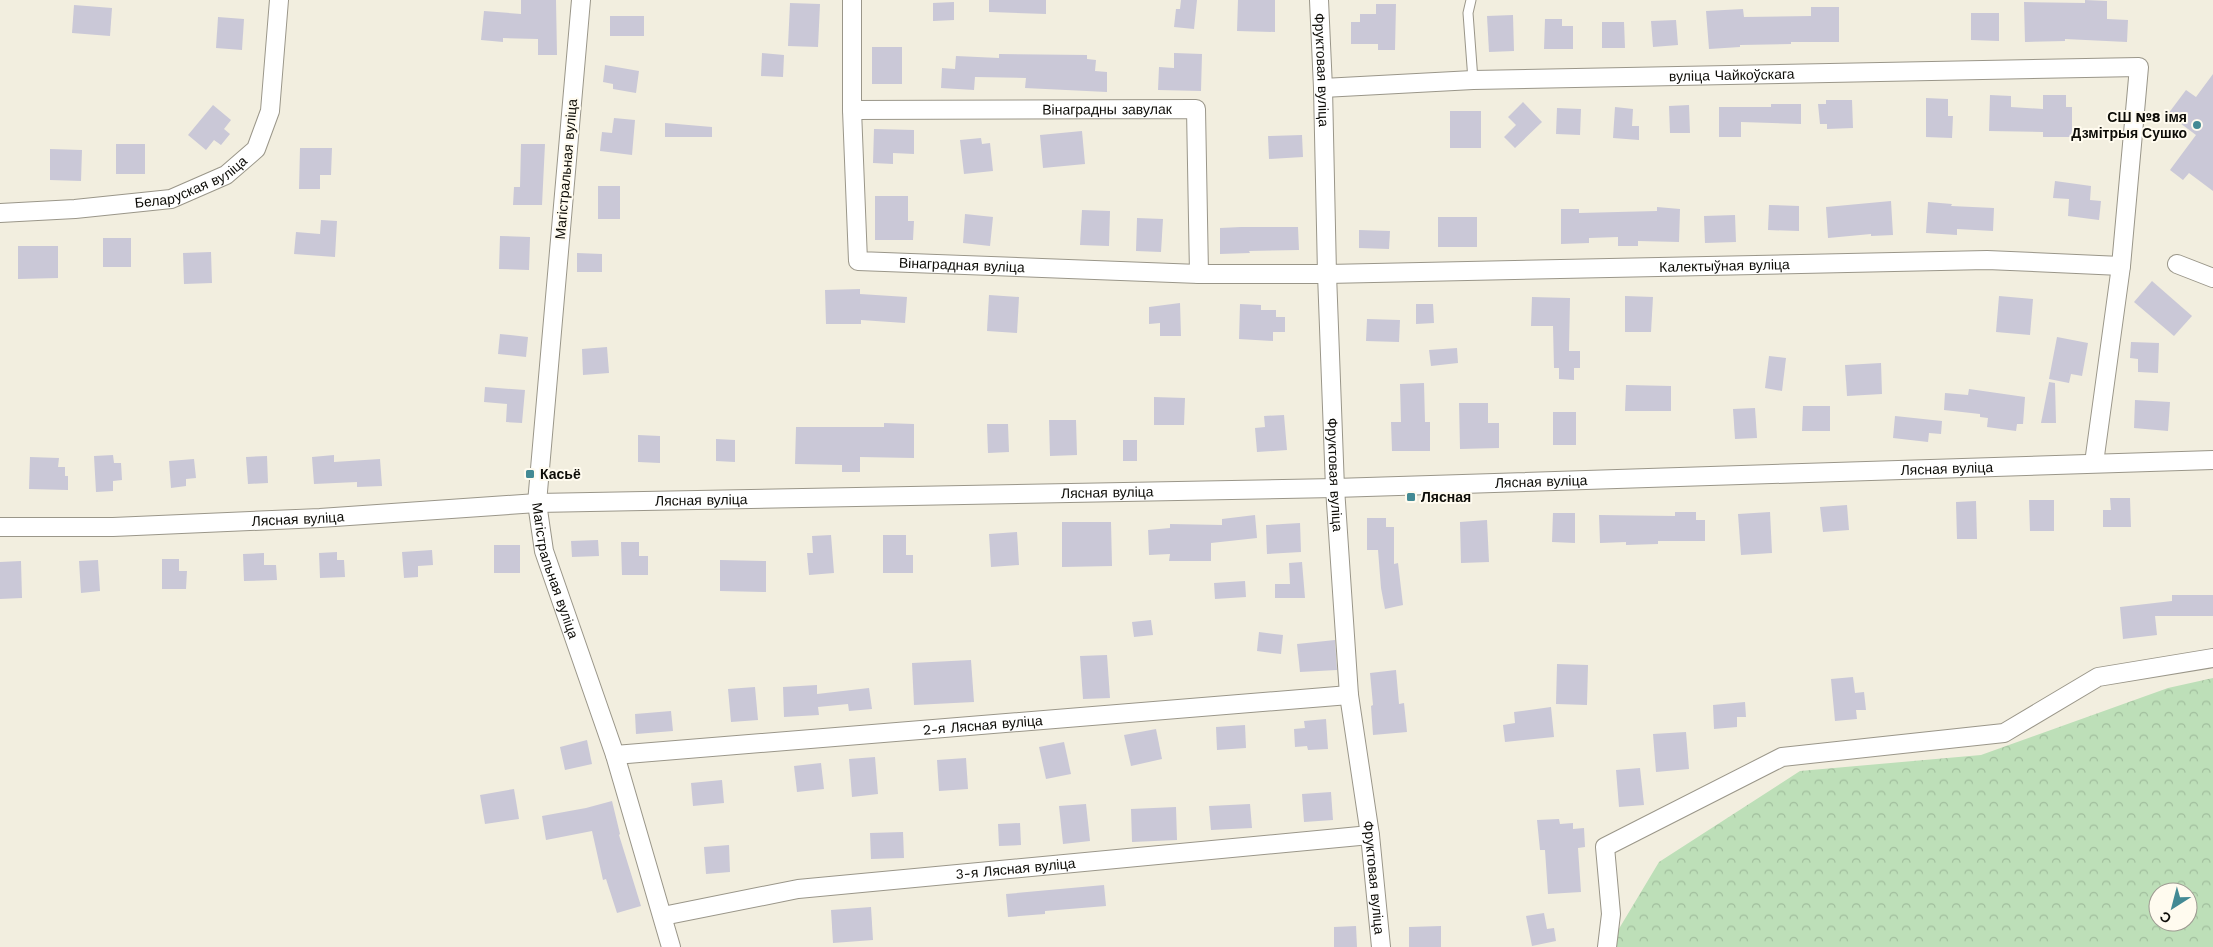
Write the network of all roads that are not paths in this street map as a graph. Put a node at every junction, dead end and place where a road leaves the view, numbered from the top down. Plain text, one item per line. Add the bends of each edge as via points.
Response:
1 (279, 0) edge
2 (581, 0) edge
3 (852, 0) edge
4 (1320, 0) edge
5 (1471, 0) edge
6 (1473, 80) junction
7 (1324, 88) junction
8 (852, 110) junction
9 (0, 213) edge
10 (2177, 264) dead end
11 (2121, 266) junction
12 (1199, 274) junction
13 (1327, 274) junction
14 (2213, 278) edge
15 (2213, 460) edge
16 (2094, 463) junction
17 (1336, 488) junction
18 (537, 503) junction
19 (0, 527) edge
20 (2213, 658) edge
21 (1349, 695) junction
22 (615, 755) junction
23 (1370, 835) junction
24 (663, 916) junction
25 (671, 947) edge
26 (1381, 947) edge
27 (1607, 947) edge

1 - 9 street, Беларуская вуліца via 270,111 256,149 226,175 171,199
2 - 18 street, Магістральная вуліца
3 - 8 street, Вінаградная вуліца
4 - 7 street, Фруктовая вуліца
5 - 6 lane via 1468,13
6 - 7 street, вуліца Чайкоўскага
6 - 11 street, вуліца Чайкоўскага via 2139,67
7 - 13 street, Фруктовая вуліца
8 - 12 street, Вінаградная вуліца via 858,261
8 - 12 street, Вінаградны завулак via 1196,109
10 - 14 street
11 - 13 street, Калектыўная вуліца via 1987,260
11 - 16 street
12 - 13 street, Вінаградная вуліца
13 - 17 street, Фруктовая вуліца
15 - 16 street, Лясная вуліца
16 - 17 street, Лясная вуліца
17 - 18 street, Лясная вуліца
17 - 21 street, Фруктовая вуліца
18 - 19 street, Лясная вуліца via 113,527
18 - 22 street, Магістральная вуліца via 544,551
20 - 27 street via 2098,677 2004,732 1782,758 1605,847 1611,914
21 - 22 street, 2-я Лясная вуліца
21 - 23 street, Фруктовая вуліца
22 - 24 street, Магістральная вуліца
23 - 24 street, 3-я Лясная вуліца via 798,889
23 - 26 street, Фруктовая вуліца
24 - 25 street, Магістральная вуліца

